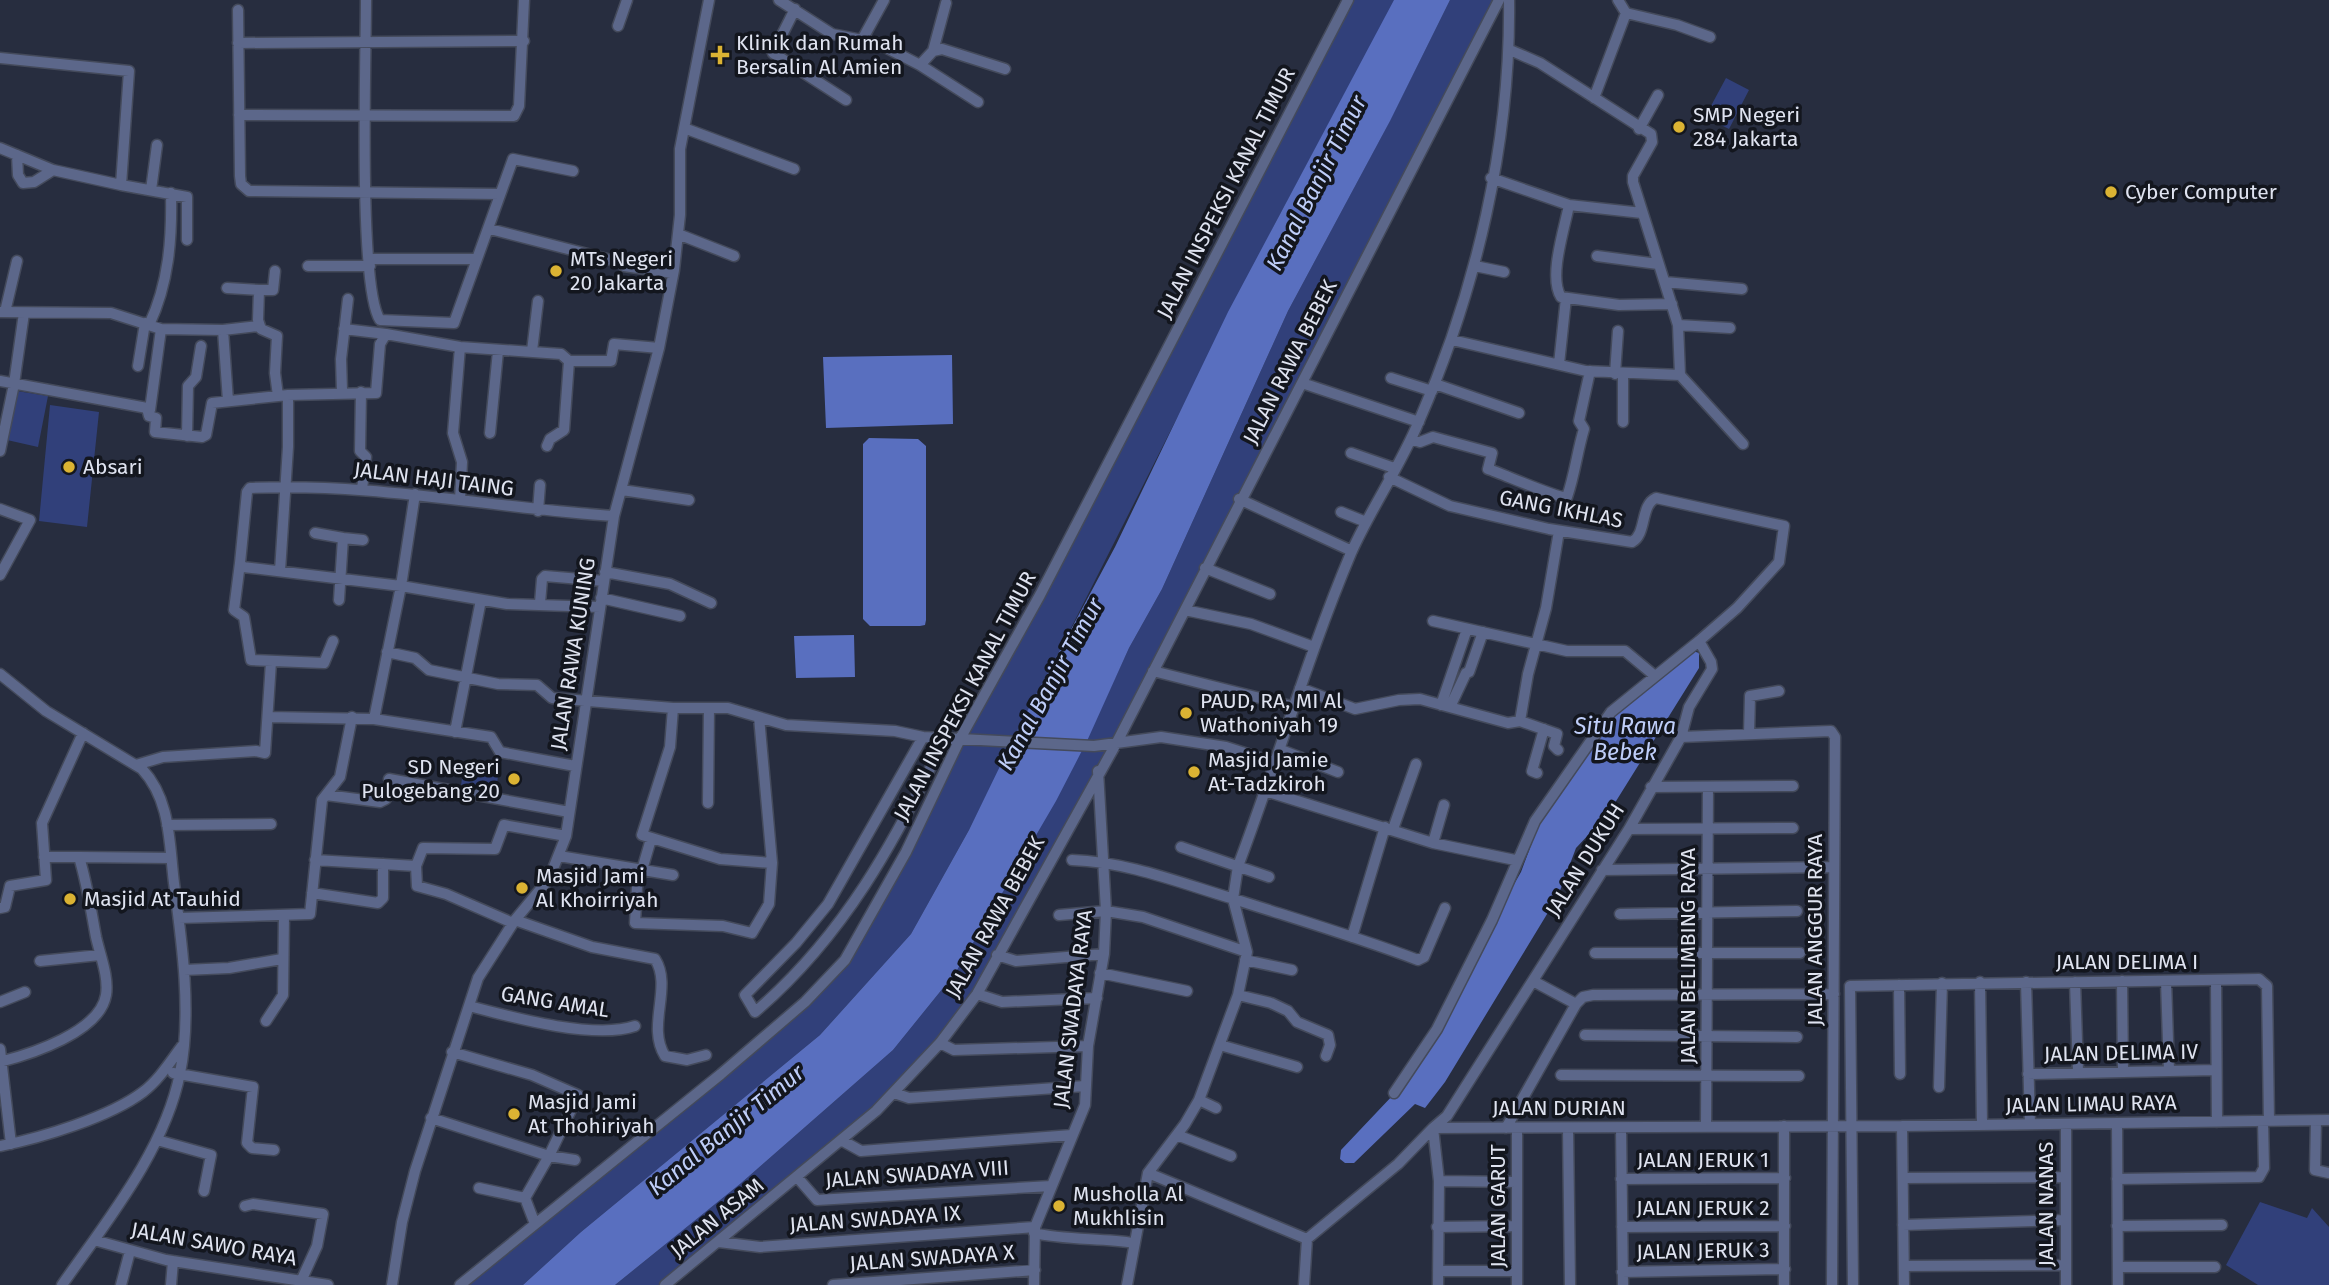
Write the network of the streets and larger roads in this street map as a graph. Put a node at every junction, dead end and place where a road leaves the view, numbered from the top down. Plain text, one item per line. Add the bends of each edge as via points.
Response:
1 (366, 0) edge
2 (524, 0) edge
3 (627, 0) edge
4 (695, 0) edge
5 (779, 0) edge
6 (884, 0) edge
7 (1348, 0) edge
8 (1499, 0) edge
9 (1509, 0) edge
10 (1618, 0) edge
11 (708, 2) edge
12 (946, 3) dead end
13 (795, 9) junction
14 (238, 10) dead end
15 (1626, 13) junction
16 (618, 26) dead end
17 (1710, 37) dead end
18 (862, 40) junction
19 (524, 41) junction
20 (239, 43) junction
21 (366, 43) junction
22 (1510, 50) junction
23 (933, 51) junction
24 (0, 58) edge
25 (920, 65) junction
26 (1005, 69) dead end
27 (1658, 95) dead end
28 (1594, 98) junction
29 (846, 100) dead end
30 (978, 102) dead end
31 (239, 115) junction
32 (366, 116) junction
33 (684, 128) junction
34 (1639, 129) junction
35 (157, 145) dead end
36 (0, 148) edge
37 (17, 155) junction
38 (794, 169) dead end
39 (53, 170) junction
40 (573, 172) dead end
41 (1491, 178) junction
42 (121, 185) junction
43 (151, 190) junction
44 (171, 193) junction
45 (366, 194) junction
46 (500, 194) junction
47 (1569, 205) junction
48 (1642, 213) junction
49 (490, 229) junction
50 (678, 234) junction
51 (187, 240) dead end
52 (734, 256) dead end
53 (1597, 256) dead end
54 (477, 259) junction
55 (643, 260) dead end
56 (17, 261) dead end
57 (369, 262) junction
58 (1658, 264) junction
59 (616, 265) dead end
60 (308, 266) dead end
61 (1475, 266) junction
62 (275, 271) dead end
63 (1504, 272) dead end
64 (673, 273) junction
65 (1665, 282) junction
66 (227, 288) dead end
67 (1742, 289) dead end
68 (259, 290) junction
69 (1566, 298) junction
70 (348, 299) dead end
71 (538, 301) dead end
72 (1672, 304) junction
73 (3, 312) edge
74 (24, 313) junction
75 (147, 324) junction
76 (1678, 325) junction
77 (259, 326) junction
78 (1730, 328) dead end
79 (162, 329) junction
80 (344, 329) junction
81 (223, 330) junction
82 (1618, 331) dead end
83 (386, 334) junction
84 (1452, 340) junction
85 (201, 346) dead end
86 (460, 347) junction
87 (659, 348) junction
88 (498, 351) junction
89 (532, 351) junction
90 (569, 361) junction
91 (1559, 364) junction
92 (138, 366) dead end
93 (1590, 371) junction
94 (1619, 373) junction
95 (1680, 375) junction
96 (1391, 378) dead end
97 (0, 381) edge
98 (1302, 383) junction
99 (15, 384) junction
100 (1433, 388) junction
101 (342, 391) junction
102 (361, 392) junction
103 (283, 395) junction
104 (228, 401) junction
105 (149, 410) junction
106 (1520, 413) dead end
107 (1419, 422) junction
108 (1623, 422) dead end
109 (490, 433) dead end
110 (187, 436) junction
111 (1411, 439) junction
112 (1, 444) edge
113 (1743, 444) dead end
114 (547, 446) dead end
115 (1351, 453) dead end
116 (1392, 473) junction
117 (540, 485) dead end
118 (286, 486) junction
119 (362, 489) junction
120 (622, 490) junction
121 (415, 494) junction
122 (460, 499) junction
123 (1239, 499) junction
124 (689, 500) dead end
125 (0, 509) edge
126 (538, 511) junction
127 (1341, 512) dead end
128 (614, 516) junction
129 (1366, 522) junction
130 (1559, 531) junction
131 (315, 533) dead end
132 (343, 538) junction
133 (363, 540) dead end
134 (1352, 551) junction
135 (240, 563) junction
136 (1205, 568) junction
137 (280, 571) junction
138 (0, 575) edge
139 (605, 577) junction
140 (340, 580) junction
141 (401, 586) junction
142 (1270, 594) dead end
143 (340, 600) dead end
144 (481, 600) junction
145 (601, 602) junction
146 (540, 603) junction
147 (711, 603) dead end
148 (1185, 610) junction
149 (680, 616) dead end
150 (1433, 621) dead end
151 (1467, 629) junction
152 (1483, 632) junction
153 (333, 641) dead end
154 (1699, 641) junction
155 (1535, 643) junction
156 (1314, 647) junction
157 (387, 652) junction
158 (271, 662) junction
159 (1153, 671) junction
160 (0, 674) edge
161 (1655, 676) junction
162 (467, 678) junction
163 (1300, 688) junction
164 (1779, 691) dead end
165 (586, 700) junction
166 (1446, 706) junction
167 (1295, 707) junction
168 (673, 708) junction
169 (709, 708) junction
170 (268, 717) junction
171 (352, 717) junction
172 (759, 717) junction
173 (374, 719) junction
174 (1520, 721) junction
175 (1544, 729) junction
176 (455, 732) junction
177 (82, 733) junction
178 (1749, 734) junction
179 (923, 737) junction
180 (961, 737) junction
181 (1681, 737) junction
182 (945, 738) junction
183 (1117, 741) junction
184 (1281, 750) junction
185 (1558, 750) dead end
186 (1276, 763) junction
187 (1416, 764) dead end
188 (136, 765) junction
189 (575, 766) junction
190 (1098, 771) junction
191 (1338, 772) dead end
192 (1537, 773) dead end
193 (389, 779) dead end
194 (1793, 786) dead end
195 (1651, 787) junction
196 (1708, 787) junction
197 (1265, 792) junction
198 (326, 795) junction
199 (386, 799) dead end
200 (708, 803) dead end
201 (1444, 805) dead end
202 (569, 812) junction
203 (271, 824) dead end
204 (167, 825) junction
205 (1389, 828) junction
206 (1793, 828) dead end
207 (1708, 829) junction
208 (1629, 830) junction
209 (566, 836) junction
210 (651, 839) junction
211 (1433, 843) junction
212 (1181, 847) dead end
213 (559, 856) junction
214 (44, 857) junction
215 (79, 857) junction
216 (171, 858) junction
217 (315, 860) junction
218 (1072, 860) dead end
219 (1516, 860) junction
220 (1103, 862) junction
221 (772, 863) junction
222 (383, 864) junction
223 (416, 866) junction
224 (1238, 866) junction
225 (1834, 867) junction
226 (643, 870) junction
227 (1602, 870) junction
228 (1707, 871) junction
229 (673, 875) dead end
230 (1269, 877) dead end
231 (5, 886) edge
232 (312, 893) junction
233 (1233, 899) junction
234 (0, 908) edge
235 (1445, 908) dead end
236 (1106, 911) junction
237 (1797, 911) dead end
238 (1707, 912) junction
239 (1620, 914) dead end
240 (1059, 915) dead end
241 (284, 916) junction
242 (179, 918) junction
243 (514, 922) junction
244 (1352, 937) junction
245 (1595, 953) dead end
246 (1707, 953) junction
247 (1800, 953) dead end
248 (1104, 954) junction
249 (100, 955) junction
250 (997, 955) junction
251 (1246, 956) junction
252 (282, 959) junction
253 (40, 961) dead end
254 (184, 970) junction
255 (1292, 970) dead end
256 (1100, 974) junction
257 (1533, 981) junction
258 (2122, 981) junction
259 (2166, 981) junction
260 (2216, 981) junction
261 (1980, 982) junction
262 (2026, 982) junction
263 (2075, 982) junction
264 (1942, 983) junction
265 (1899, 985) junction
266 (1186, 991) dead end
267 (25, 992) dead end
268 (978, 994) junction
269 (1835, 994) junction
270 (1238, 995) junction
271 (1707, 995) junction
272 (1097, 998) junction
273 (0, 1002) edge
274 (1576, 1004) junction
275 (469, 1006) junction
276 (266, 1021) dead end
277 (635, 1026) dead end
278 (1586, 1035) dead end
279 (1707, 1036) junction
280 (1797, 1037) dead end
281 (940, 1043) junction
282 (183, 1045) junction
283 (1220, 1045) junction
284 (1088, 1046) junction
285 (0, 1049) edge
286 (452, 1052) junction
287 (706, 1055) dead end
288 (1326, 1056) dead end
289 (1, 1062) edge
290 (1297, 1068) dead end
291 (164, 1070) junction
292 (2215, 1070) junction
293 (2123, 1071) junction
294 (2169, 1071) junction
295 (2078, 1072) junction
296 (1900, 1074) dead end
297 (2028, 1074) junction
298 (1561, 1075) dead end
299 (180, 1076) junction
300 (1706, 1076) junction
301 (1799, 1076) dead end
302 (1085, 1086) junction
303 (1940, 1087) dead end
304 (894, 1093) junction
305 (1394, 1093) dead end
306 (1199, 1100) junction
307 (1216, 1108) dead end
308 (431, 1118) junction
309 (2329, 1120) edge
310 (2266, 1121) junction
311 (2316, 1121) junction
312 (2217, 1122) junction
313 (2117, 1123) junction
314 (2066, 1124) junction
315 (1706, 1125) junction
316 (1982, 1125) junction
317 (2030, 1125) junction
318 (1784, 1126) junction
319 (1833, 1126) junction
320 (1902, 1126) junction
321 (1853, 1127) junction
322 (1433, 1128) junction
323 (1512, 1128) junction
324 (1568, 1128) junction
325 (1621, 1128) junction
326 (1072, 1135) junction
327 (1177, 1135) junction
328 (157, 1140) junction
329 (841, 1140) junction
330 (5, 1145) edge
331 (274, 1150) dead end
332 (549, 1156) junction
333 (1231, 1156) dead end
334 (575, 1160) dead end
335 (1149, 1173) junction
336 (2329, 1173) edge
337 (2066, 1177) junction
338 (1785, 1178) junction
339 (1903, 1178) junction
340 (795, 1179) junction
341 (2117, 1179) junction
342 (1621, 1180) junction
343 (1438, 1181) junction
344 (1517, 1182) junction
345 (1051, 1186) junction
346 (478, 1188) dead end
347 (204, 1191) dead end
348 (525, 1198) junction
349 (245, 1206) dead end
350 (2065, 1220) junction
351 (535, 1224) junction
352 (1903, 1225) junction
353 (2222, 1225) dead end
354 (1517, 1226) junction
355 (2117, 1226) junction
356 (1437, 1227) junction
357 (1622, 1227) junction
358 (1785, 1227) junction
359 (1035, 1230) junction
360 (1306, 1238) junction
361 (94, 1240) junction
362 (719, 1242) junction
363 (1134, 1243) junction
364 (130, 1251) junction
365 (173, 1261) junction
366 (2065, 1265) junction
367 (1903, 1266) junction
368 (2118, 1267) junction
369 (2215, 1267) dead end
370 (1785, 1269) junction
371 (1035, 1270) junction
372 (1438, 1271) junction
373 (1517, 1271) junction
374 (1622, 1272) junction
375 (309, 1282) edge
376 (62, 1285) edge
377 (121, 1285) edge
378 (171, 1285) edge
379 (328, 1285) edge
380 (392, 1285) edge
381 (460, 1285) edge
382 (665, 1285) edge
383 (833, 1285) edge
384 (1034, 1285) edge
385 (1127, 1285) edge
386 (1304, 1285) edge
387 (1438, 1285) edge
388 (1517, 1285) edge
389 (1570, 1285) edge
390 (1623, 1285) edge
391 (1784, 1285) edge
392 (1832, 1285) edge
393 (1853, 1285) edge
394 (1904, 1285) edge
395 (2066, 1285) edge
396 (2118, 1285) edge

1 - 21 street
2 - 19 street
3 - 16 street
4 - 11 street
5 - 13 street
6 - 18 street
7 - 180 street, JALAN INSPEKSI KANAL TIMUR via 1046,583
8 - 98 street, JALAN RAWA BEBEK
9 - 22 street
10 - 15 street
11 - 33 street, JALAN RAWA KUNING
12 - 23 street
13 - 18 street via 832,34
13 - 29 street via 773,53
14 - 20 street
15 - 17 street
15 - 28 street
18 - 25 street
19 - 21 street
19 - 32 street via 519,106 514,116
20 - 21 street
20 - 31 street
21 - 32 street
22 - 28 street via 1540,63
22 - 41 street
23 - 25 street
23 - 26 street via 942,49
24 - 42 street via 129,71
25 - 30 street
27 - 34 street
28 - 34 street
31 - 32 street
31 - 45 street via 244,188 253,193
32 - 45 street
33 - 38 street
33 - 50 street, JALAN RAWA KUNING via 678,170
34 - 48 street via 1652,138 1633,176
35 - 43 street
36 - 37 street
37 - 39 street
37 - 39 street via 23,183
39 - 42 street
40 - 46 street via 513,159
41 - 47 street
41 - 61 street
42 - 43 street
43 - 44 street
44 - 51 street via 188,199
44 - 75 street via 172,235 166,276
45 - 46 street
45 - 57 street
46 - 49 street
47 - 48 street
47 - 69 street via 1558,281 1558,294
48 - 58 street
49 - 54 street
49 - 55 street via 611,260
50 - 52 street
50 - 64 street, JALAN RAWA KUNING
53 - 58 street
54 - 57 street
54 - 57 street via 454,323 384,321 377,316
56 - 73 street
57 - 60 street
58 - 65 street
59 - 64 street
61 - 63 street
61 - 84 street
62 - 68 street via 273,290
64 - 87 street, JALAN RAWA KUNING
65 - 67 street
65 - 72 street
66 - 68 street
68 - 77 street
69 - 72 street via 1619,305
69 - 91 street
70 - 80 street
71 - 89 street
72 - 76 street
73 - 74 street
74 - 75 street via 111,313
74 - 99 street
75 - 79 street
75 - 92 street
76 - 78 street
76 - 95 street
77 - 81 street
77 - 103 street via 276,336 275,366
79 - 81 street
79 - 105 street
80 - 83 street
80 - 101 street
81 - 104 street
82 - 94 street
83 - 86 street
83 - 102 street via 380,344 376,392
84 - 91 street
84 - 100 street
85 - 110 street via 196,377 188,386
86 - 88 street
86 - 122 street via 453,429 462,462
87 - 90 street via 614,344 611,361
87 - 120 street, JALAN RAWA KUNING
88 - 89 street
88 - 109 street
89 - 90 street via 564,355
90 - 114 street via 565,430
91 - 93 street
93 - 94 street
93 - 111 street via 1578,421 1584,429 1578,466 1567,497 1558,498 1488,469 1492,453 1433,437 1420,442
94 - 95 street
94 - 108 street
95 - 113 street
96 - 100 street
97 - 99 street
98 - 107 street
98 - 123 street, JALAN RAWA BEBEK
99 - 105 street
99 - 112 street
100 - 106 street
100 - 107 street
101 - 102 street
101 - 103 street
102 - 119 street via 360,451 366,455
103 - 104 street
103 - 118 street
104 - 110 street via 211,404 205,437
105 - 110 street via 149,416 156,418 155,432
107 - 111 street
111 - 116 street
115 - 116 street, GANG IKHLAS
116 - 129 street
116 - 130 street, GANG IKHLAS via 1450,506
117 - 126 street
118 - 119 street, JALAN HAJI TAING
118 - 135 street, JALAN HAJI TAING via 250,488
118 - 137 street
119 - 121 street, JALAN HAJI TAING
120 - 124 street
120 - 128 street, JALAN RAWA KUNING
121 - 122 street, JALAN HAJI TAING
121 - 141 street
122 - 126 street, JALAN HAJI TAING
123 - 134 street
123 - 136 street, JALAN RAWA BEBEK
125 - 138 street via 30,520
126 - 128 street, JALAN HAJI TAING
127 - 129 street
128 - 139 street, JALAN RAWA KUNING
129 - 134 street
130 - 154 street, GANG IKHLAS via 1636,541 1649,503 1656,498 1784,526 1779,562
130 - 155 street
131 - 132 street
132 - 133 street
132 - 140 street
134 - 156 street
135 - 137 street
135 - 158 street via 235,613 244,617 250,658
136 - 142 street
136 - 148 street, JALAN RAWA BEBEK
137 - 140 street
139 - 145 street, JALAN RAWA KUNING
139 - 146 street via 545,576
139 - 147 street via 670,584
140 - 141 street
140 - 143 street
141 - 144 street
141 - 157 street
144 - 146 street
144 - 162 street
145 - 146 street
145 - 149 street
145 - 165 street, JALAN RAWA KUNING
148 - 156 street via 1251,624
148 - 159 street, JALAN RAWA BEBEK
150 - 151 street
151 - 152 street
151 - 166 street
152 - 155 street
152 - 166 street via 1469,672
153 - 158 street via 324,663
154 - 161 street
154 - 181 street, JALAN DUKUH via 1712,670 1689,707
155 - 161 street via 1584,653 1625,651
155 - 174 street
156 - 163 street
157 - 162 street via 415,658 429,670
157 - 173 street
158 - 170 street
159 - 167 street
159 - 183 street, JALAN RAWA BEBEK
160 - 177 street
161 - 219 street via 1600,724 1535,821
162 - 165 street via 537,685 552,698
162 - 176 street
163 - 166 street via 1355,709 1409,699
163 - 167 street
164 - 178 street via 1750,696
165 - 168 street
165 - 189 street, JALAN RAWA KUNING
166 - 174 street via 1508,723
167 - 184 street
168 - 169 street
168 - 210 street via 670,747 642,833
169 - 172 street
169 - 200 street
170 - 171 street
170 - 188 street via 265,753 163,757
171 - 173 street
171 - 198 street via 340,778
172 - 179 street via 786,725 895,731
172 - 221 street
173 - 176 street
174 - 175 street
175 - 185 street via 1557,734 1554,746
175 - 192 street via 1532,771
176 - 189 street via 494,739 500,752
177 - 188 street
177 - 214 street via 42,820
178 - 181 street
178 - 225 street, JALAN ANGGUR RAYA via 1834,733
179 - 182 street
179 - 182 street via 828,904 745,995 755,1012 821,948 870,880
180 - 182 street
180 - 183 street via 1094,746
180 - 351 street, JALAN INSPEKSI KANAL TIMUR via 906,852 857,941 832,976
181 - 195 street, JALAN DUKUH
183 - 186 street via 1183,740 1226,747
183 - 190 street, JALAN RAWA BEBEK
184 - 186 street
184 - 191 street
186 - 197 street
187 - 205 street
188 - 204 street via 156,787
189 - 202 street, JALAN RAWA KUNING
190 - 220 street, JALAN SWADAYA RAYA
190 - 250 street, JALAN RAWA BEBEK
193 - 202 street
194 - 196 street
195 - 196 street
195 - 208 street, JALAN DUKUH
196 - 207 street, JALAN BELIMBING RAYA
197 - 205 street
197 - 224 street
198 - 199 street
198 - 217 street
201 - 211 street
202 - 209 street, JALAN RAWA KUNING
203 - 204 street
204 - 216 street
205 - 211 street
205 - 244 street
206 - 207 street
207 - 208 street
207 - 228 street, JALAN BELIMBING RAYA
208 - 227 street, JALAN DUKUH
209 - 213 street, JALAN RAWA KUNING
209 - 223 street via 507,825 501,828 495,849 423,848
210 - 221 street via 720,859
210 - 226 street
211 - 219 street
212 - 224 street
213 - 226 street
213 - 243 street, JALAN RAWA KUNING via 549,880
214 - 215 street
214 - 231 street via 46,880
215 - 216 street
215 - 249 street
216 - 242 street
217 - 222 street
217 - 232 street
218 - 220 street
219 - 305 street via 1437,1029
220 - 233 street
220 - 236 street, JALAN SWADAYA RAYA
221 - 226 street via 769,904 752,933 723,926 635,923
222 - 223 street
222 - 232 street via 383,898 378,903
223 - 243 street via 417,886
224 - 230 street
224 - 233 street
225 - 228 street
225 - 269 street, JALAN ANGGUR RAYA
226 - 229 street
227 - 228 street
227 - 257 street, JALAN DUKUH
228 - 238 street, JALAN BELIMBING RAYA
231 - 234 street via 5,907
232 - 241 street via 310,914
233 - 244 street
233 - 251 street
235 - 244 street via 1424,957 1418,960
236 - 240 street
236 - 248 street, JALAN SWADAYA RAYA
236 - 251 street via 1152,920
237 - 238 street
238 - 239 street
238 - 246 street, JALAN BELIMBING RAYA
241 - 242 street
241 - 252 street
242 - 254 street
243 - 275 street, JALAN RAWA KUNING via 478,978
243 - 287 street via 592,947 655,959 661,974 660,1048 665,1056 679,1059
245 - 246 street
246 - 247 street
246 - 271 street, JALAN BELIMBING RAYA
248 - 250 street via 1016,961
248 - 256 street, JALAN SWADAYA RAYA
249 - 253 street
249 - 289 street via 106,985 97,1014 60,1040
250 - 268 street, JALAN RAWA BEBEK
251 - 255 street
251 - 270 street
252 - 254 street
252 - 276 street via 282,995
254 - 282 street
256 - 266 street
256 - 272 street, JALAN SWADAYA RAYA
257 - 274 street
257 - 322 street, JALAN DUKUH via 1447,1116
258 - 259 street, JALAN DELIMA I
258 - 263 street, JALAN DELIMA I
258 - 293 street
259 - 260 street, JALAN DELIMA I
259 - 294 street
260 - 292 street
260 - 310 street, JALAN DELIMA I via 2259,979 2267,986
261 - 262 street, JALAN DELIMA I
261 - 264 street, JALAN DELIMA I
261 - 316 street
262 - 263 street, JALAN DELIMA I
262 - 297 street
263 - 295 street
264 - 265 street, JALAN DELIMA I
264 - 303 street
265 - 296 street
265 - 321 street, JALAN DELIMA I via 1850,986
267 - 273 street
268 - 272 street via 1002,1002
268 - 281 street, JALAN RAWA BEBEK
269 - 271 street
269 - 319 street, JALAN ANGGUR RAYA
270 - 283 street
270 - 288 street via 1271,1003 1328,1035
271 - 274 street via 1593,995
271 - 279 street, JALAN BELIMBING RAYA
272 - 284 street, JALAN SWADAYA RAYA
274 - 323 street
275 - 277 street, GANG AMAL via 533,1022 600,1030
275 - 286 street, JALAN RAWA KUNING
278 - 279 street
279 - 280 street
279 - 300 street, JALAN BELIMBING RAYA
281 - 284 street via 954,1050
281 - 304 street, JALAN RAWA BEBEK
282 - 291 street
282 - 299 street
283 - 290 street
283 - 306 street
284 - 302 street, JALAN SWADAYA RAYA
285 - 289 street
286 - 308 street, JALAN RAWA KUNING
286 - 332 street via 578,1094
289 - 330 street
291 - 299 street
291 - 330 street via 130,1100 55,1132
292 - 294 street, JALAN DELIMA IV
292 - 312 street
293 - 294 street, JALAN DELIMA IV
293 - 295 street, JALAN DELIMA IV
295 - 297 street, JALAN DELIMA IV
297 - 317 street
298 - 300 street
299 - 328 street
299 - 331 street via 253,1087 247,1143 252,1148
300 - 301 street
300 - 315 street, JALAN BELIMBING RAYA
302 - 304 street via 909,1098
302 - 326 street, JALAN SWADAYA RAYA via 1085,1105
304 - 329 street, JALAN RAWA BEBEK
306 - 307 street
306 - 327 street
308 - 332 street
308 - 380 street, JALAN RAWA KUNING via 407,1200
309 - 311 street, JALAN LIMAU RAYA
310 - 311 street, JALAN LIMAU RAYA
310 - 312 street, JALAN LIMAU RAYA
310 - 341 street, JALAN DELIMA I via 2264,1168 2259,1178
311 - 336 street via 2315,1170
312 - 313 street, JALAN LIMAU RAYA
313 - 314 street, JALAN LIMAU RAYA
313 - 341 street
314 - 317 street, JALAN LIMAU RAYA
314 - 337 street, JALAN NANAS
315 - 318 street, JALAN DURIAN
315 - 325 street, JALAN DURIAN
316 - 317 street, JALAN LIMAU RAYA
316 - 320 street, JALAN LIMAU RAYA
318 - 319 street, JALAN DURIAN
318 - 338 street
319 - 321 street, JALAN DURIAN
319 - 392 street, JALAN ANGGUR RAYA
320 - 321 street, JALAN LIMAU RAYA
320 - 339 street
321 - 393 street
322 - 323 street, JALAN DURIAN
322 - 343 street
322 - 360 street via 1398,1164
323 - 324 street, JALAN DURIAN
323 - 344 street, JALAN GARUT
324 - 325 street, JALAN DURIAN
324 - 389 street
325 - 342 street
326 - 329 street via 861,1151
326 - 345 street, JALAN SWADAYA RAYA
327 - 333 street
327 - 335 street
328 - 347 street via 209,1153
328 - 361 street
329 - 340 street, JALAN RAWA BEBEK
332 - 334 street
332 - 348 street
335 - 360 street
335 - 363 street
337 - 339 street
337 - 350 street, JALAN NANAS
338 - 342 street, JALAN JERUK 1
338 - 358 street
339 - 352 street
340 - 345 street, JALAN SWADAYA VIII via 817,1200
340 - 362 street, JALAN ASAM
341 - 355 street
342 - 357 street
343 - 344 street
343 - 356 street
344 - 354 street, JALAN GARUT
345 - 359 street, JALAN SWADAYA RAYA
346 - 348 street
348 - 351 street
349 - 375 street via 323,1214
350 - 352 street
350 - 366 street, JALAN NANAS
351 - 381 street, JALAN INSPEKSI KANAL TIMUR
352 - 367 street
353 - 355 street
354 - 356 street
354 - 373 street, JALAN GARUT
355 - 368 street
356 - 372 street
357 - 358 street, JALAN JERUK 2
357 - 374 street
358 - 370 street
359 - 362 street, JALAN SWADAYA IX via 761,1247
359 - 363 street, JALAN SWADAYA IX via 1055,1239 1096,1237
359 - 371 street, JALAN SWADAYA RAYA
360 - 386 street
361 - 364 street, JALAN SAWO RAYA
361 - 376 street
362 - 382 street, JALAN ASAM
363 - 385 street
364 - 365 street, JALAN SAWO RAYA
364 - 377 street
365 - 375 street, JALAN SAWO RAYA
365 - 378 street
366 - 367 street
366 - 395 street, JALAN NANAS
367 - 394 street
368 - 369 street
368 - 396 street
370 - 374 street, JALAN JERUK 3
370 - 391 street
371 - 383 street, JALAN SWADAYA X
371 - 384 street, JALAN SWADAYA RAYA
372 - 373 street
372 - 387 street
373 - 388 street, JALAN GARUT
374 - 390 street
375 - 379 street, JALAN SAWO RAYA

